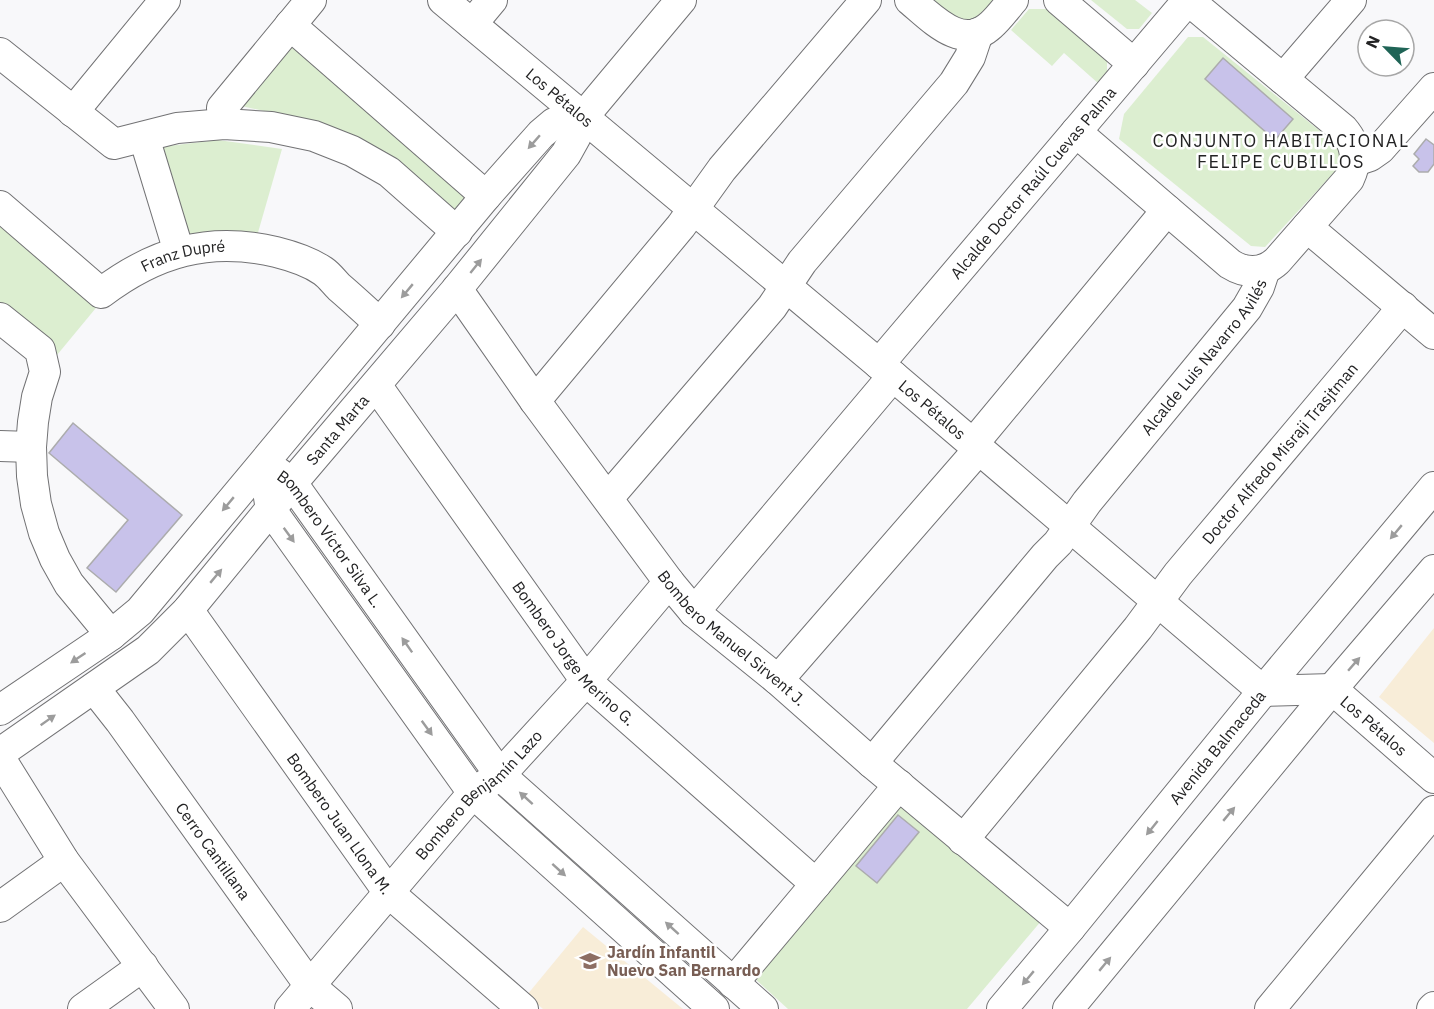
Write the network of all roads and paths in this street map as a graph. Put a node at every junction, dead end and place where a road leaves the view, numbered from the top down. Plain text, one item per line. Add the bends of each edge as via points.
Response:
1 (165, 0) edge
2 (311, 0) edge
3 (443, 0) edge
4 (492, 0) edge
5 (681, 0) edge
6 (866, 0) edge
7 (910, 0) edge
8 (1013, 0) edge
9 (1059, 0) edge
10 (1188, 0) edge
11 (1351, 0) edge
12 (472, 24) junction
13 (290, 25) junction
14 (978, 33) junction
15 (0, 53) edge
16 (1134, 64) junction
17 (1283, 79) junction
18 (1434, 88) edge
19 (73, 112) junction
20 (584, 116) junction
21 (224, 124) junction
22 (1076, 132) junction
23 (144, 137) junction
24 (1355, 161) junction
25 (486, 196) junction
26 (0, 206) edge
27 (693, 208) junction
28 (1167, 210) junction
29 (1307, 226) junction
30 (457, 232) junction
31 (179, 252) junction
32 (1265, 269) junction
33 (786, 286) junction
34 (457, 289) junction
35 (1403, 307) junction
36 (0, 318) edge
37 (380, 324) junction
38 (1434, 334) edge
39 (886, 370) junction
40 (376, 385) junction
41 (536, 401) junction
42 (0, 446) edge
43 (31, 447) junction
44 (976, 447) junction
45 (264, 462) junction
46 (292, 483) junction
47 (1434, 487) edge
48 (608, 498) junction
49 (271, 510) junction
50 (1070, 526) junction
51 (1434, 570) edge
52 (669, 582) junction
53 (1158, 601) junction
54 (188, 610) junction
55 (694, 612) junction
56 (111, 635) junction
57 (778, 680) junction
58 (586, 681) junction
59 (94, 688) junction
60 (1332, 689) junction
61 (1263, 691) junction
62 (3, 701) edge
63 (0, 753) edge
64 (0, 758) edge
65 (872, 763) junction
66 (500, 775) junction
67 (1434, 778) edge
68 (899, 785) junction
69 (473, 793) junction
70 (1434, 811) edge
71 (963, 840) junction
72 (64, 861) junction
73 (816, 884) junction
74 (389, 893) junction
75 (0, 907) edge
76 (1070, 928) junction
77 (143, 966) junction
78 (733, 983) junction
79 (310, 986) junction
80 (83, 1009) edge
81 (174, 1009) edge
82 (290, 1009) edge
83 (337, 1009) edge
84 (523, 1009) edge
85 (714, 1009) edge
86 (763, 1009) edge
87 (1002, 1009) edge
88 (1068, 1009) edge
89 (1270, 1009) edge

1 - 19 street
2 - 13 street
3 - 12 street, Los Pétalos
4 - 12 street
5 - 20 street, Santa Marta
6 - 27 street
7 - 14 street via 951,33
8 - 14 street via 992,25
9 - 16 street
10 - 16 street, Alcalde Doctor Raúl Cuevas Palma
10 - 17 street
11 - 17 street
12 - 20 street, Los Pétalos
13 - 21 street via 222,108
13 - 25 street
14 - 33 street via 970,57 954,83
15 - 19 street
16 - 22 street, Alcalde Doctor Raúl Cuevas Palma
17 - 24 street via 1343,129 1353,143
18 - 24 street via 1380,149
19 - 23 street via 114,144
20 -> 25 street via 554,123
20 - 27 street, Los Pétalos
34 -> 20 street, Santa Marta via 566,154
21 - 23 street via 177,128
21 - 30 street via 271,127 314,136 352,151 389,172
22 - 28 street
22 - 39 street, Alcalde Doctor Raúl Cuevas Palma
23 - 31 street
24 - 29 street, Alcalde Luis Navarro Avilés via 1349,179
25 - 30 street
26 - 31 street, Franz Dupré via 101,293 139,267
27 - 33 street, Los Pétalos
27 - 41 street
28 - 32 street via 1238,269
28 - 44 street
29 - 32 street, Alcalde Luis Navarro Avilés
29 - 35 street
30 -> 37 street
31 - 37 street, Franz Dupré via 233,246 286,254 322,271
32 - 50 street, Alcalde Luis Navarro Avilés via 1247,308
33 - 39 street, Los Pétalos
33 - 48 street
34 - 40 street, Santa Marta
34 - 41 street, Bombero Manuel Sirvent J.
35 - 38 street
35 - 53 street, Doctor Alfredo Misraji Trasjtman
36 - 43 street via 40,350 45,372
37 - 45 street
39 - 44 street, Los Pétalos
39 - 55 street
40 - 46 street, Santa Marta
40 - 58 street, Bombero Jorge Merino G.
41 - 48 street, Bombero Manuel Sirvent J.
42 - 43 street
43 - 56 street via 36,504 55,559 69,584
44 - 50 street, Los Pétalos
44 - 57 street
45 - 46 street, Bombero Víctor Silva L.
45 - 49 street, Bombero Víctor Silva L.
45 -> 56 street via 140,611
46 - 49 street, Santa Marta
66 -> 46 street, Bombero Víctor Silva L.
47 -> 61 street, Avenida Balmaceda
48 - 52 street, Bombero Manuel Sirvent J.
54 -> 49 street, Santa Marta
49 -> 69 street, Bombero Víctor Silva L.
50 - 53 street, Los Pétalos
50 - 65 street, Alcalde Luis Navarro Avilés
60 -> 51 street
52 - 55 street, Bombero Manuel Sirvent J.
52 - 58 street, Bombero Benjamín Lazo
53 - 61 street, Los Pétalos
53 - 71 street, Doctor Alfredo Misraji Trasjtman
54 - 59 street, Santa Marta via 148,650
54 - 74 street, Bombero Juan Llona M.
55 - 57 street, Bombero Manuel Sirvent J.
56 -> 62 street
57 - 65 street, Bombero Manuel Sirvent J.
58 - 66 street, Bombero Benjamín Lazo
58 - 73 street, Bombero Jorge Merino G.
63 -> 59 street, Santa Marta
59 - 79 street, Cerro Cantillana
60 - 61 street, Los Pétalos
60 - 67 street, Los Pétalos
88 -> 60 street
61 -> 76 street, Avenida Balmaceda
64 - 72 street
65 - 68 street, Bombero Manuel Sirvent J.
66 - 69 street, Bombero Benjamín Lazo
78 -> 66 street, Bombero Víctor Silva L.
68 - 71 street, Bombero Manuel Sirvent J.
68 - 73 street
69 - 74 street, Bombero Benjamín Lazo
69 -> 85 street, Bombero Víctor Silva L.
70 - 89 street
71 - 76 street, Bombero Manuel Sirvent J.
72 - 75 street
72 - 77 street
73 - 78 street
74 - 79 street, Bombero Benjamín Lazo
74 - 84 street, Bombero Juan Llona M.
76 -> 87 street, Avenida Balmaceda
77 - 80 street
77 - 81 street
78 - 86 street, Bombero Víctor Silva L.
79 - 82 street, Bombero Benjamín Lazo
79 - 83 street, Cerro Cantillana

